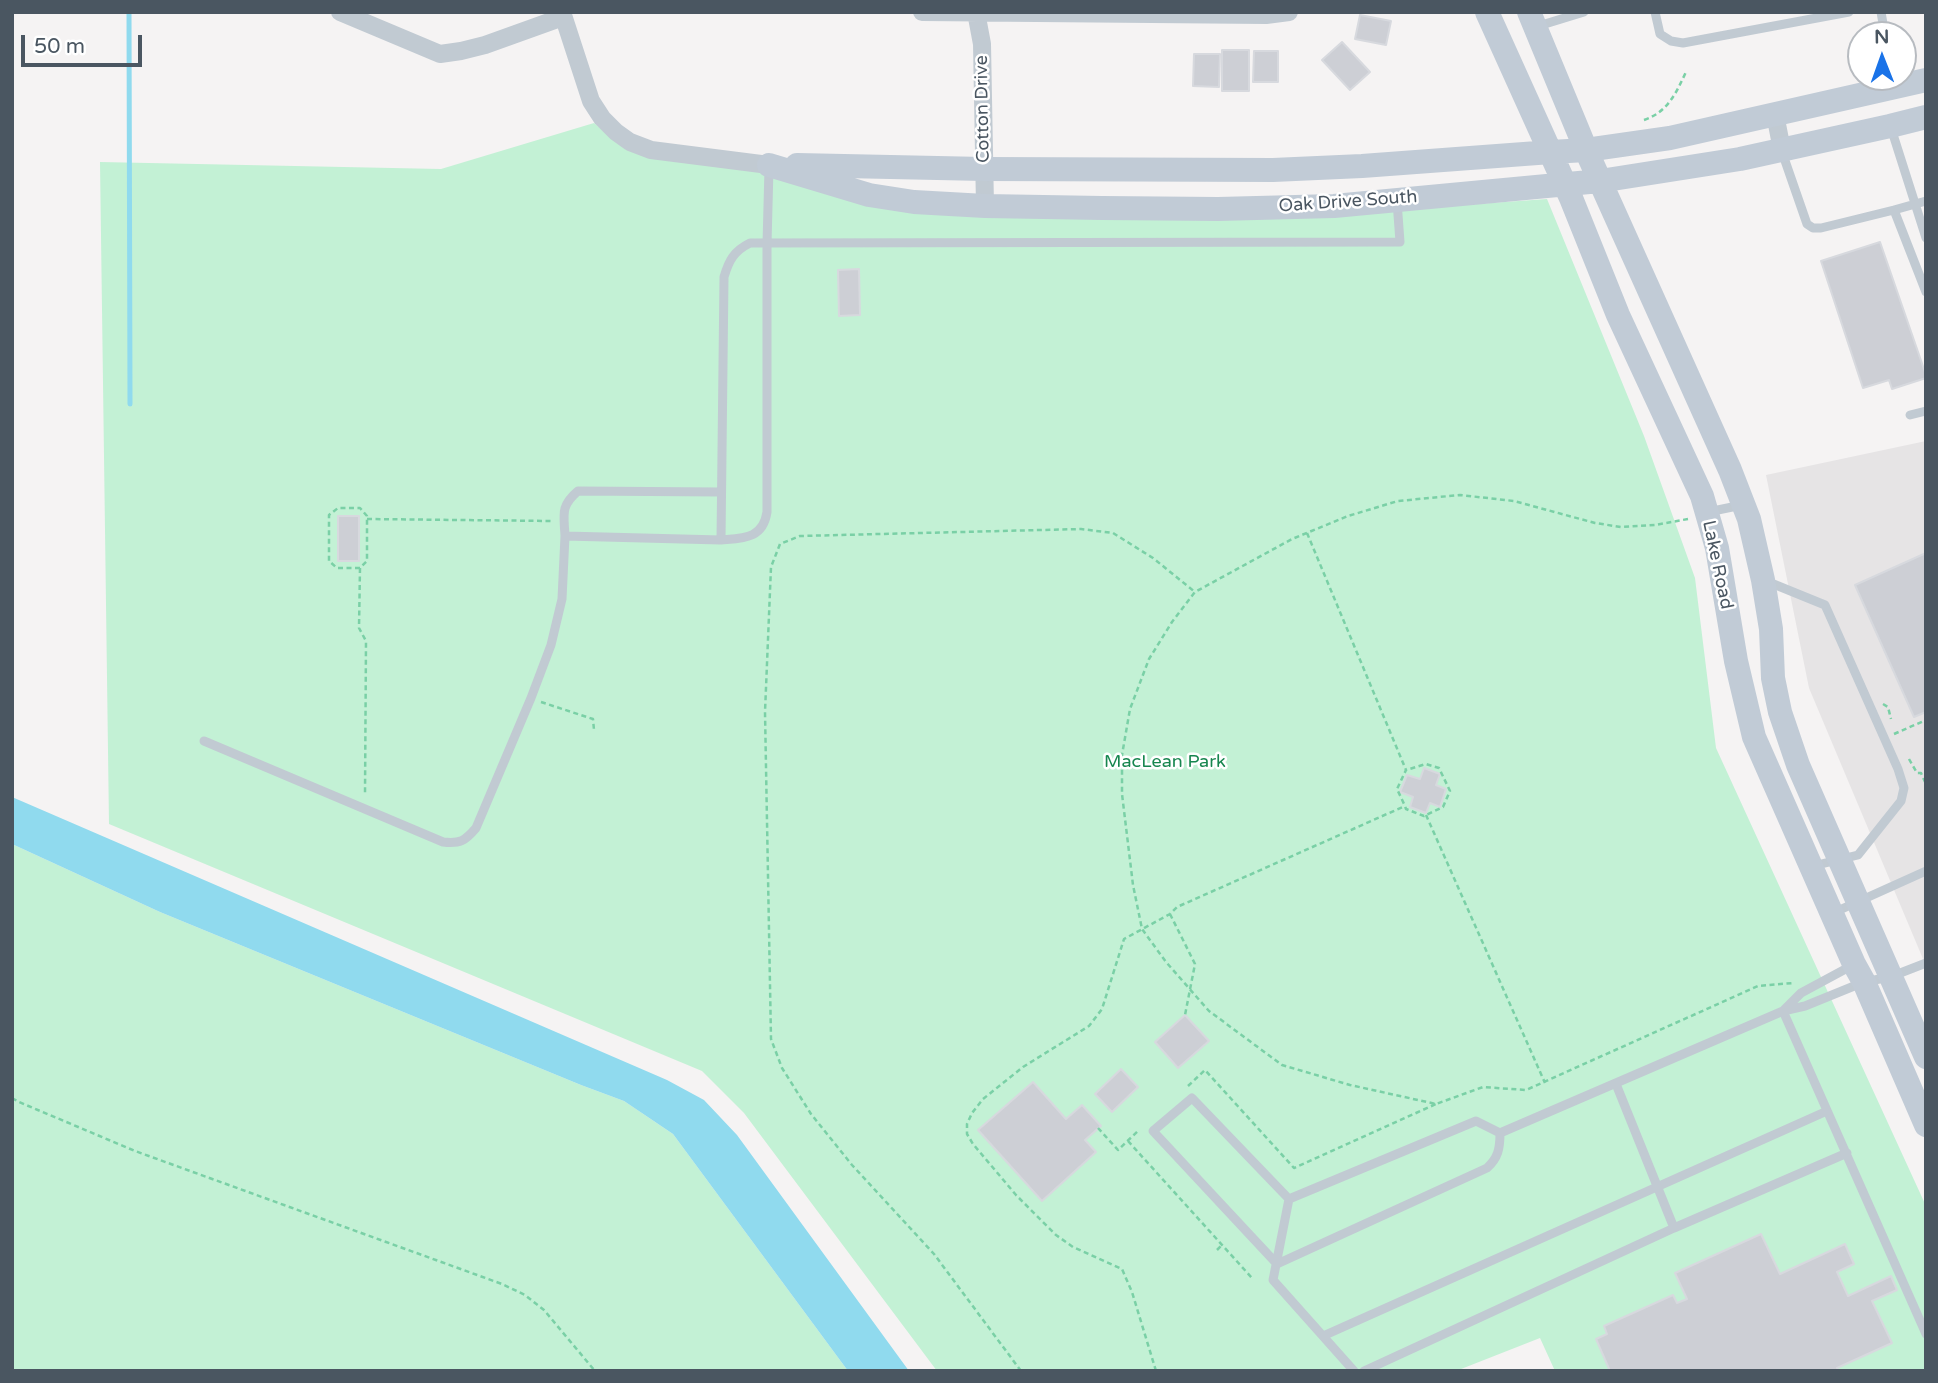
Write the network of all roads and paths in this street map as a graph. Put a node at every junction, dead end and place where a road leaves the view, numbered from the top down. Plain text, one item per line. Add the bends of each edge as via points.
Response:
1 (340, 12) edge
2 (922, 12) edge
3 (1289, 12) edge
4 (1487, 12) edge
5 (1584, 12) edge
6 (1655, 12) edge
7 (1849, 12) edge
8 (976, 13) edge
9 (562, 14) edge
10 (1532, 19) edge
11 (1686, 72) dead end
12 (1861, 91) edge
13 (1774, 114) junction
14 (1926, 117) edge
15 (1640, 122) dead end
16 (1891, 126) junction
17 (1586, 150) junction
18 (1782, 150) junction
19 (1550, 152) junction
20 (769, 165) junction
21 (984, 169) junction
22 (1600, 181) junction
23 (1564, 186) junction
24 (1397, 199) junction
25 (1926, 201) edge
26 (1914, 205) junction
27 (985, 206) junction
28 (1894, 210) junction
29 (1926, 238) edge
30 (766, 244) junction
31 (1926, 292) edge
32 (1926, 411) edge
33 (1910, 415) dead end
34 (720, 492) junction
35 (1744, 505) junction
36 (1697, 515) junction
37 (367, 519) junction
38 (564, 521) junction
39 (1307, 533) junction
40 (565, 536) junction
41 (721, 540) junction
42 (360, 568) junction
43 (1763, 580) junction
44 (1195, 592) junction
45 (531, 698) junction
46 (1926, 720) edge
47 (593, 730) dead end
48 (1894, 734) dead end
49 (204, 741) dead end
50 (1406, 770) junction
51 (1405, 806) junction
52 (364, 809) junction
53 (1426, 815) junction
54 (1840, 860) junction
55 (1812, 867) junction
56 (1926, 871) edge
57 (1858, 902) junction
58 (1170, 914) junction
59 (1832, 914) junction
60 (1142, 929) junction
61 (1926, 963) edge
62 (1859, 973) junction
63 (1890, 977) junction
64 (1800, 982) dead end
65 (1190, 989) junction
66 (1783, 1011) junction
67 (1185, 1015) dead end
68 (1926, 1058) edge
69 (1545, 1083) junction
70 (1616, 1084) junction
71 (1186, 1088) dead end
72 (12, 1098) edge
73 (1436, 1104) junction
74 (1827, 1111) junction
75 (1147, 1123) dead end
76 (1926, 1125) edge
77 (1098, 1128) dead end
78 (1500, 1133) junction
79 (1128, 1141) junction
80 (1847, 1153) junction
81 (1656, 1186) junction
82 (1289, 1199) junction
83 (1674, 1228) junction
84 (1222, 1245) junction
85 (1217, 1250) dead end
86 (1277, 1264) junction
87 (1252, 1278) dead end
88 (1926, 1334) edge
89 (1323, 1336) junction
90 (594, 1371) edge
91 (1021, 1371) edge
92 (1156, 1371) edge
93 (1354, 1371) edge
94 (1364, 1371) edge

1 - 9 street via 440,54 485,45
2 - 8 street
3 - 8 street
4 - 19 street, Lake Road
5 - 10 lane
6 - 7 lane via 1660,34 1683,43
8 - 21 street, Cotton Drive via 982,44
9 - 20 street, Oak Drive South via 591,102 616,132 651,150
10 - 17 street
11 - 15 path via 1664,109
12 - 13 street, Oak Drive South
13 - 17 street, Oak Drive South via 1670,138
13 - 18 street
14 - 16 street, Oak Drive South
16 - 18 street, Oak Drive South
16 - 26 lane
17 - 19 street, Oak Drive South
17 - 22 street
18 - 22 street, Oak Drive South
18 - 28 lane via 1807,224 1813,228
19 - 21 street, Oak Drive South via 1273,170
19 - 23 street, Lake Road
20 - 21 street, Oak Drive South
20 - 27 street, Oak Drive South via 869,195
20 - 30 lane
21 - 27 street, Cotton Drive
22 - 23 street, Oak Drive South
22 - 35 street
23 - 24 street, Oak Drive South
23 - 36 street, Lake Road via 1702,496
24 - 27 street, Oak Drive South via 1218,209
24 - 30 lane via 1400,242
25 - 26 lane
26 - 28 lane
26 - 29 lane
28 - 31 lane
30 - 34 lane via 739,248 724,277
30 - 41 lane via 767,512 757,532
32 - 33 lane
34 - 38 lane via 578,491 568,499
34 - 41 lane
35 - 36 lane
35 - 43 street
36 - 39 path via 1622,527 1514,501 1460,495 1398,501
36 - 55 street, Lake Road via 1717,548 1735,661 1754,737
37 - 38 path
37 - 42 path via 367,561
37 - 42 path via 360,508 338,508 329,515 329,561 337,568
38 - 40 lane
39 - 44 path
39 - 50 path
40 - 41 lane
40 - 45 lane via 562,599
42 - 52 path via 359,628 366,641
43 - 54 street via 1780,712
43 - 54 lane via 1825,605 1904,788 1901,801 1858,855
44 - 60 path via 1149,659 1130,709 1122,755 1122,794
44 - 91 path via 1113,533 1081,529 800,536 780,544 771,567 765,712 774,1051 811,1114 934,1254
45 - 47 path via 593,719
45 - 52 lane via 468,838 455,844 443,842
46 - 48 path
49 - 52 lane
50 - 51 path via 1397,789
50 - 53 path via 1426,764 1439,768 1450,791 1443,807
51 - 53 path
51 - 58 path
53 - 69 path
54 - 55 lane
54 - 57 street
55 - 59 street, Lake Road
56 - 57 lane
57 - 59 lane
57 - 63 street
58 - 60 path
58 - 65 path via 1195,964
59 - 62 street, Lake Road
60 - 65 path
60 - 92 path via 1124,939 1102,1009 1089,1026 1023,1067 983,1099 972,1113 967,1135 1056,1235 1122,1269
61 - 63 lane
62 - 63 lane
62 - 66 lane via 1805,1006
62 - 66 lane via 1801,993
62 - 76 street, Lake Road
63 - 68 street
64 - 69 path via 1758,986
65 - 67 path
65 - 73 path via 1209,1012 1282,1065 1350,1086
66 - 70 lane
66 - 74 lane
69 - 73 path via 1526,1090 1483,1087
70 - 78 lane
70 - 81 lane
71 - 73 path via 1205,1070 1294,1168
72 - 90 path via 135,1151 502,1284 544,1310
74 - 80 lane
74 - 81 lane
75 - 79 path
77 - 79 path via 1118,1150
78 - 82 lane via 1476,1121
78 - 86 lane via 1496,1159 1487,1168
79 - 84 path
80 - 83 lane
80 - 88 lane
81 - 83 lane
81 - 89 lane
82 - 86 lane
82 - 86 lane via 1192,1098 1153,1132
83 - 94 lane
84 - 85 path
84 - 87 path
86 - 89 lane via 1273,1280
89 - 93 lane

